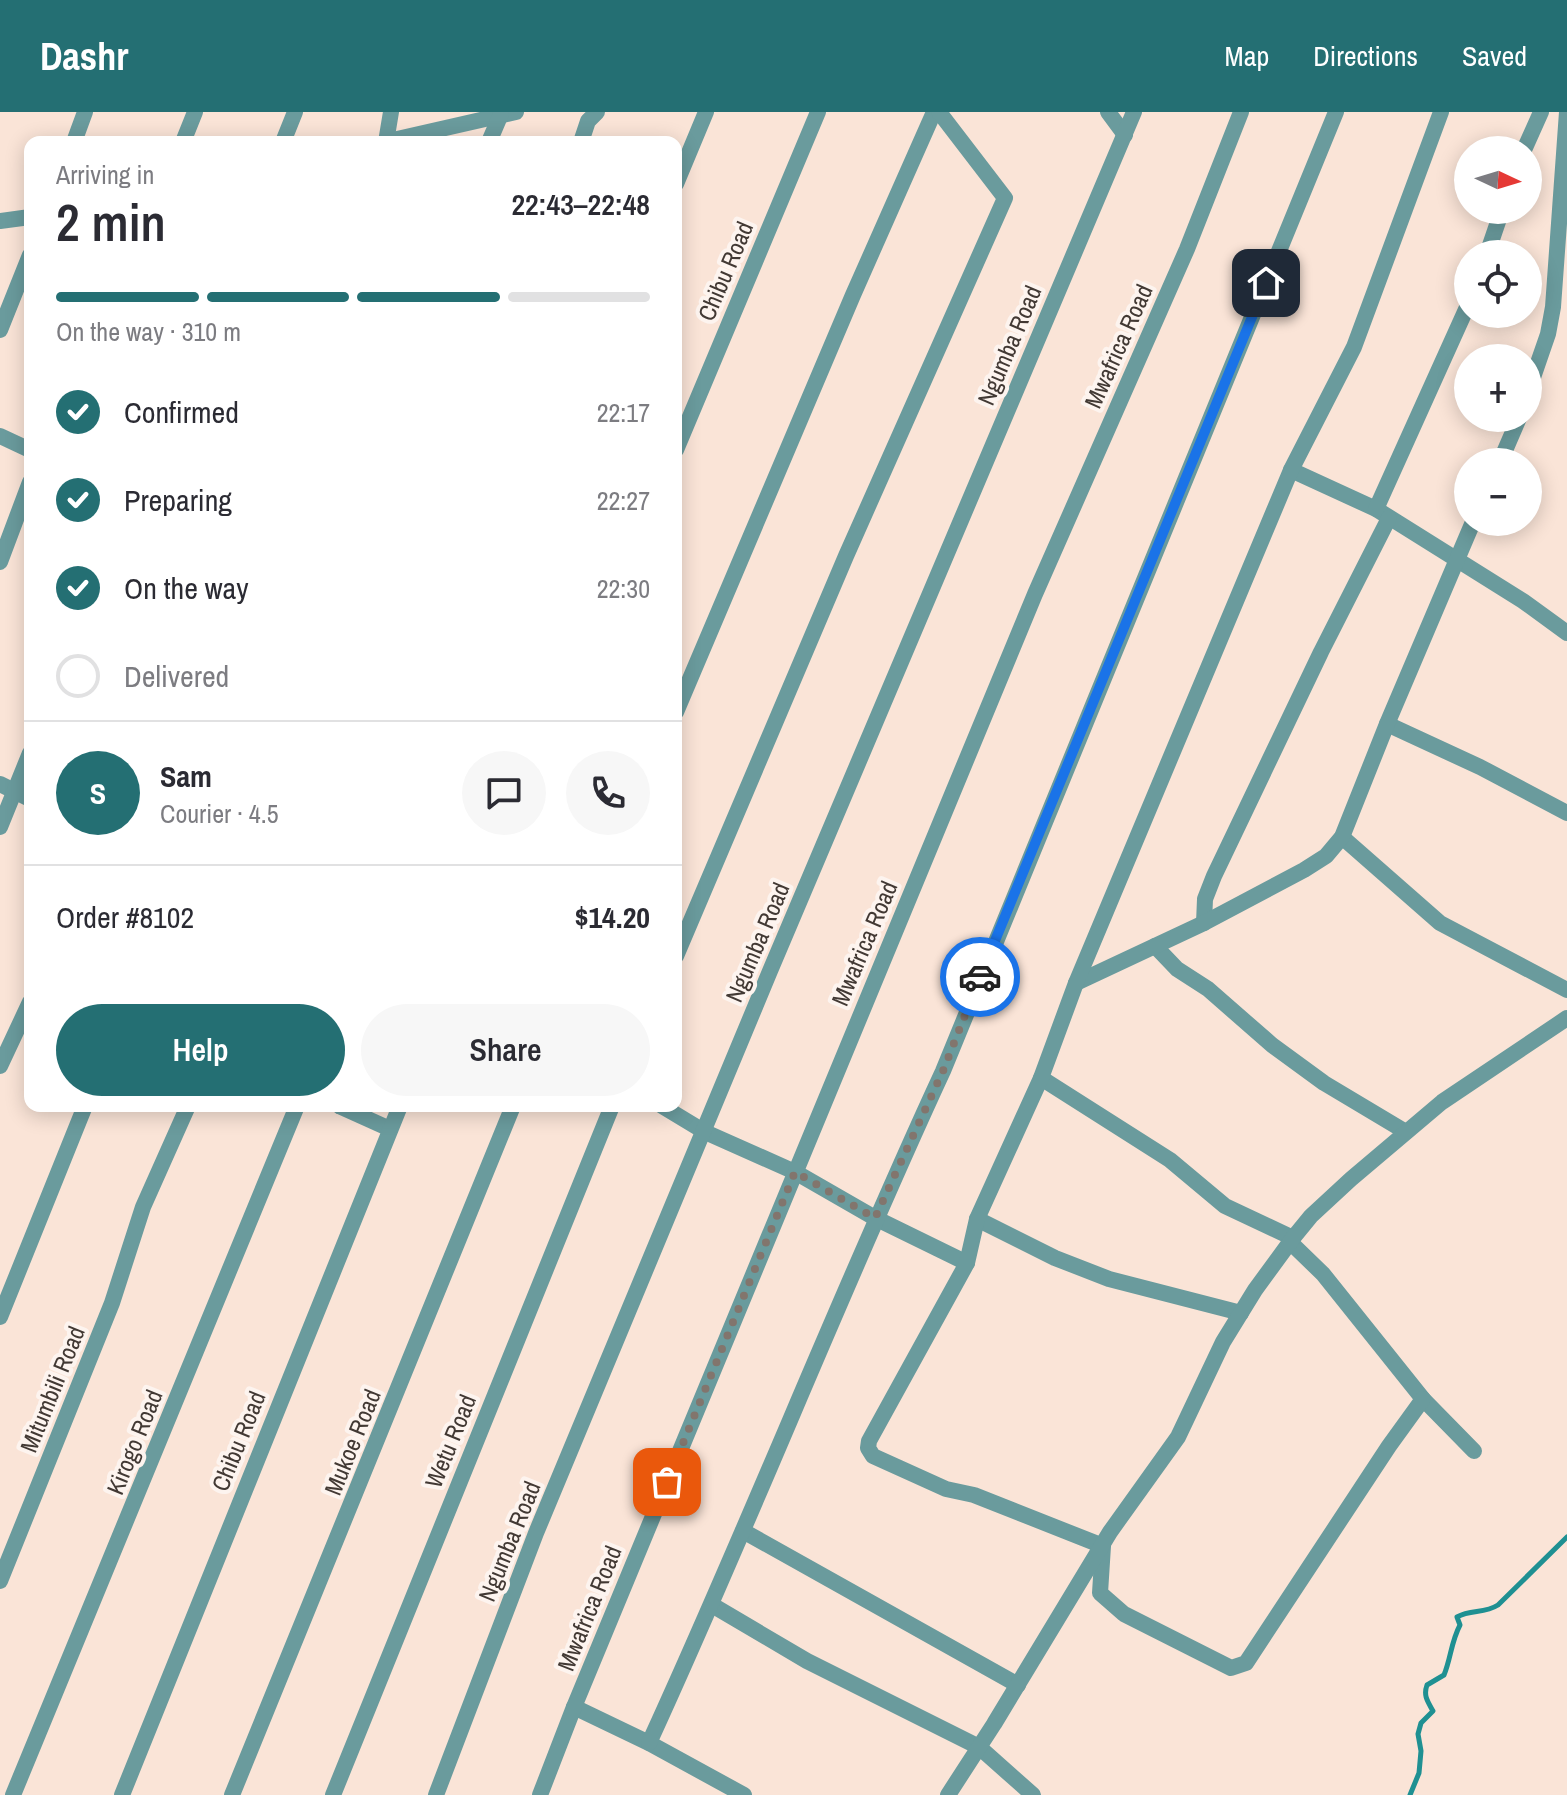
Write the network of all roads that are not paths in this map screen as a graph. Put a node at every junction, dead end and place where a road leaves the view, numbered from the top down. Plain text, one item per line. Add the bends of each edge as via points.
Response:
1 (85, 112) edge
2 (195, 112) edge
3 (295, 112) edge
4 (391, 112) edge
5 (597, 112) edge
6 (706, 112) edge
7 (818, 112) edge
8 (937, 112) edge
9 (1108, 112) edge
10 (1134, 112) edge
11 (1241, 112) edge
12 (1336, 112) edge
13 (1441, 112) edge
14 (1541, 112) edge
15 (1567, 112) edge
16 (508, 113) edge
17 (1125, 135) junction
18 (76, 136) edge
19 (185, 136) edge
20 (285, 136) edge
21 (387, 136) edge
22 (411, 136) edge
23 (493, 136) edge
24 (583, 136) edge
25 (1530, 136) edge
26 (682, 170) edge
27 (24, 218) edge
28 (0, 221) edge
29 (24, 270) edge
30 (1561, 288) edge
31 (1459, 328) edge
32 (0, 330) edge
33 (1542, 351) edge
34 (0, 436) edge
35 (682, 436) edge
36 (24, 447) edge
37 (1291, 470) junction
38 (24, 498) edge
39 (1383, 514) junction
40 (1467, 536) edge
41 (1456, 561) junction
42 (0, 562) edge
43 (1567, 633) edge
44 (682, 698) edge
45 (1387, 724) junction
46 (0, 784) edge
47 (23, 796) edge
48 (1567, 813) edge
49 (0, 827) edge
50 (1342, 837) junction
51 (1204, 923) junction
52 (682, 942) edge
53 (1155, 946) junction
54 (1076, 983) junction
55 (1567, 990) edge
56 (24, 1015) edge
57 (1567, 1018) edge
58 (0, 1066) edge
59 (1041, 1078) junction
60 (83, 1112) edge
61 (185, 1112) edge
62 (295, 1112) edge
63 (352, 1112) edge
64 (397, 1112) edge
65 (511, 1112) edge
66 (610, 1112) edge
67 (672, 1112) edge
68 (390, 1129) junction
69 (705, 1132) junction
70 (1406, 1132) junction
71 (795, 1172) junction
72 (875, 1218) junction
73 (977, 1219) junction
74 (1291, 1240) junction
75 (967, 1263) junction
76 (1241, 1313) junction
77 (0, 1317) edge
78 (1423, 1399) junction
79 (1474, 1451) dead end
80 (743, 1531) junction
81 (1103, 1546) junction
82 (0, 1581) edge
83 (712, 1605) junction
84 (1018, 1685) junction
85 (574, 1707) junction
86 (649, 1743) junction
87 (979, 1747) junction
88 (13, 1795) edge
89 (122, 1795) edge
90 (232, 1795) edge
91 (333, 1795) edge
92 (436, 1795) edge
93 (540, 1795) edge
94 (744, 1795) edge
95 (948, 1795) edge
96 (1033, 1795) edge

1 - 18 street
2 - 19 street
3 - 20 street
4 - 21 street
5 - 24 street
6 - 26 street
7 - 35 street, Chibu Road
8 - 44 street
8 - 52 street via 1005,198
9 - 17 street
10 - 17 street, Ngumba Road
11 - 71 street, Mwafrica Road
12 - 72 street via 943,1071
13 - 37 street via 1354,347
14 - 25 street
15 - 30 street
16 - 22 street
16 - 23 street
17 - 69 street, Ngumba Road
27 - 28 street
29 - 32 street
30 - 33 street
31 - 39 street
34 - 36 street
37 - 39 street
37 - 54 street
38 - 42 street
39 - 41 street
39 - 51 street via 1214,876 1205,899
40 - 41 street
41 - 43 street
41 - 45 street
45 - 48 street
45 - 50 street
46 - 47 street
47 - 49 street
50 - 51 street via 1304,870
50 - 55 street via 1440,923
51 - 53 street
53 - 54 street
53 - 70 street via 1272,1045
54 - 59 street
56 - 58 street
57 - 70 street
59 - 73 street
59 - 74 street via 1170,1160 1225,1206
60 - 77 street
61 - 82 street, Mitumbili Road via 143,1207 112,1303
62 - 88 street, Kirogo Road
63 - 68 street
64 - 68 street, Chibu Road
65 - 90 street, Mukoe Road
66 - 91 street, Wetu Road
67 - 69 street
68 - 89 street, Chibu Road
69 - 71 street
69 - 92 street, Ngumba Road via 536,1533
70 - 74 street
71 - 72 street
71 - 85 street, Mwafrica Road
72 - 75 street
72 - 80 street
73 - 75 street
73 - 76 street via 1109,1279
74 - 76 street
74 - 78 street
75 - 81 street via 868,1448 873,1456 946,1489
76 - 81 street via 1178,1437
78 - 79 street
78 - 81 street via 1246,1663 1231,1668 1124,1614 1100,1593
80 - 83 street
80 - 84 street
81 - 84 street
83 - 86 street
83 - 87 street via 807,1661
84 - 87 street
85 - 86 street
85 - 93 street, Mwafrica Road
86 - 94 street
87 - 95 street
87 - 96 street

